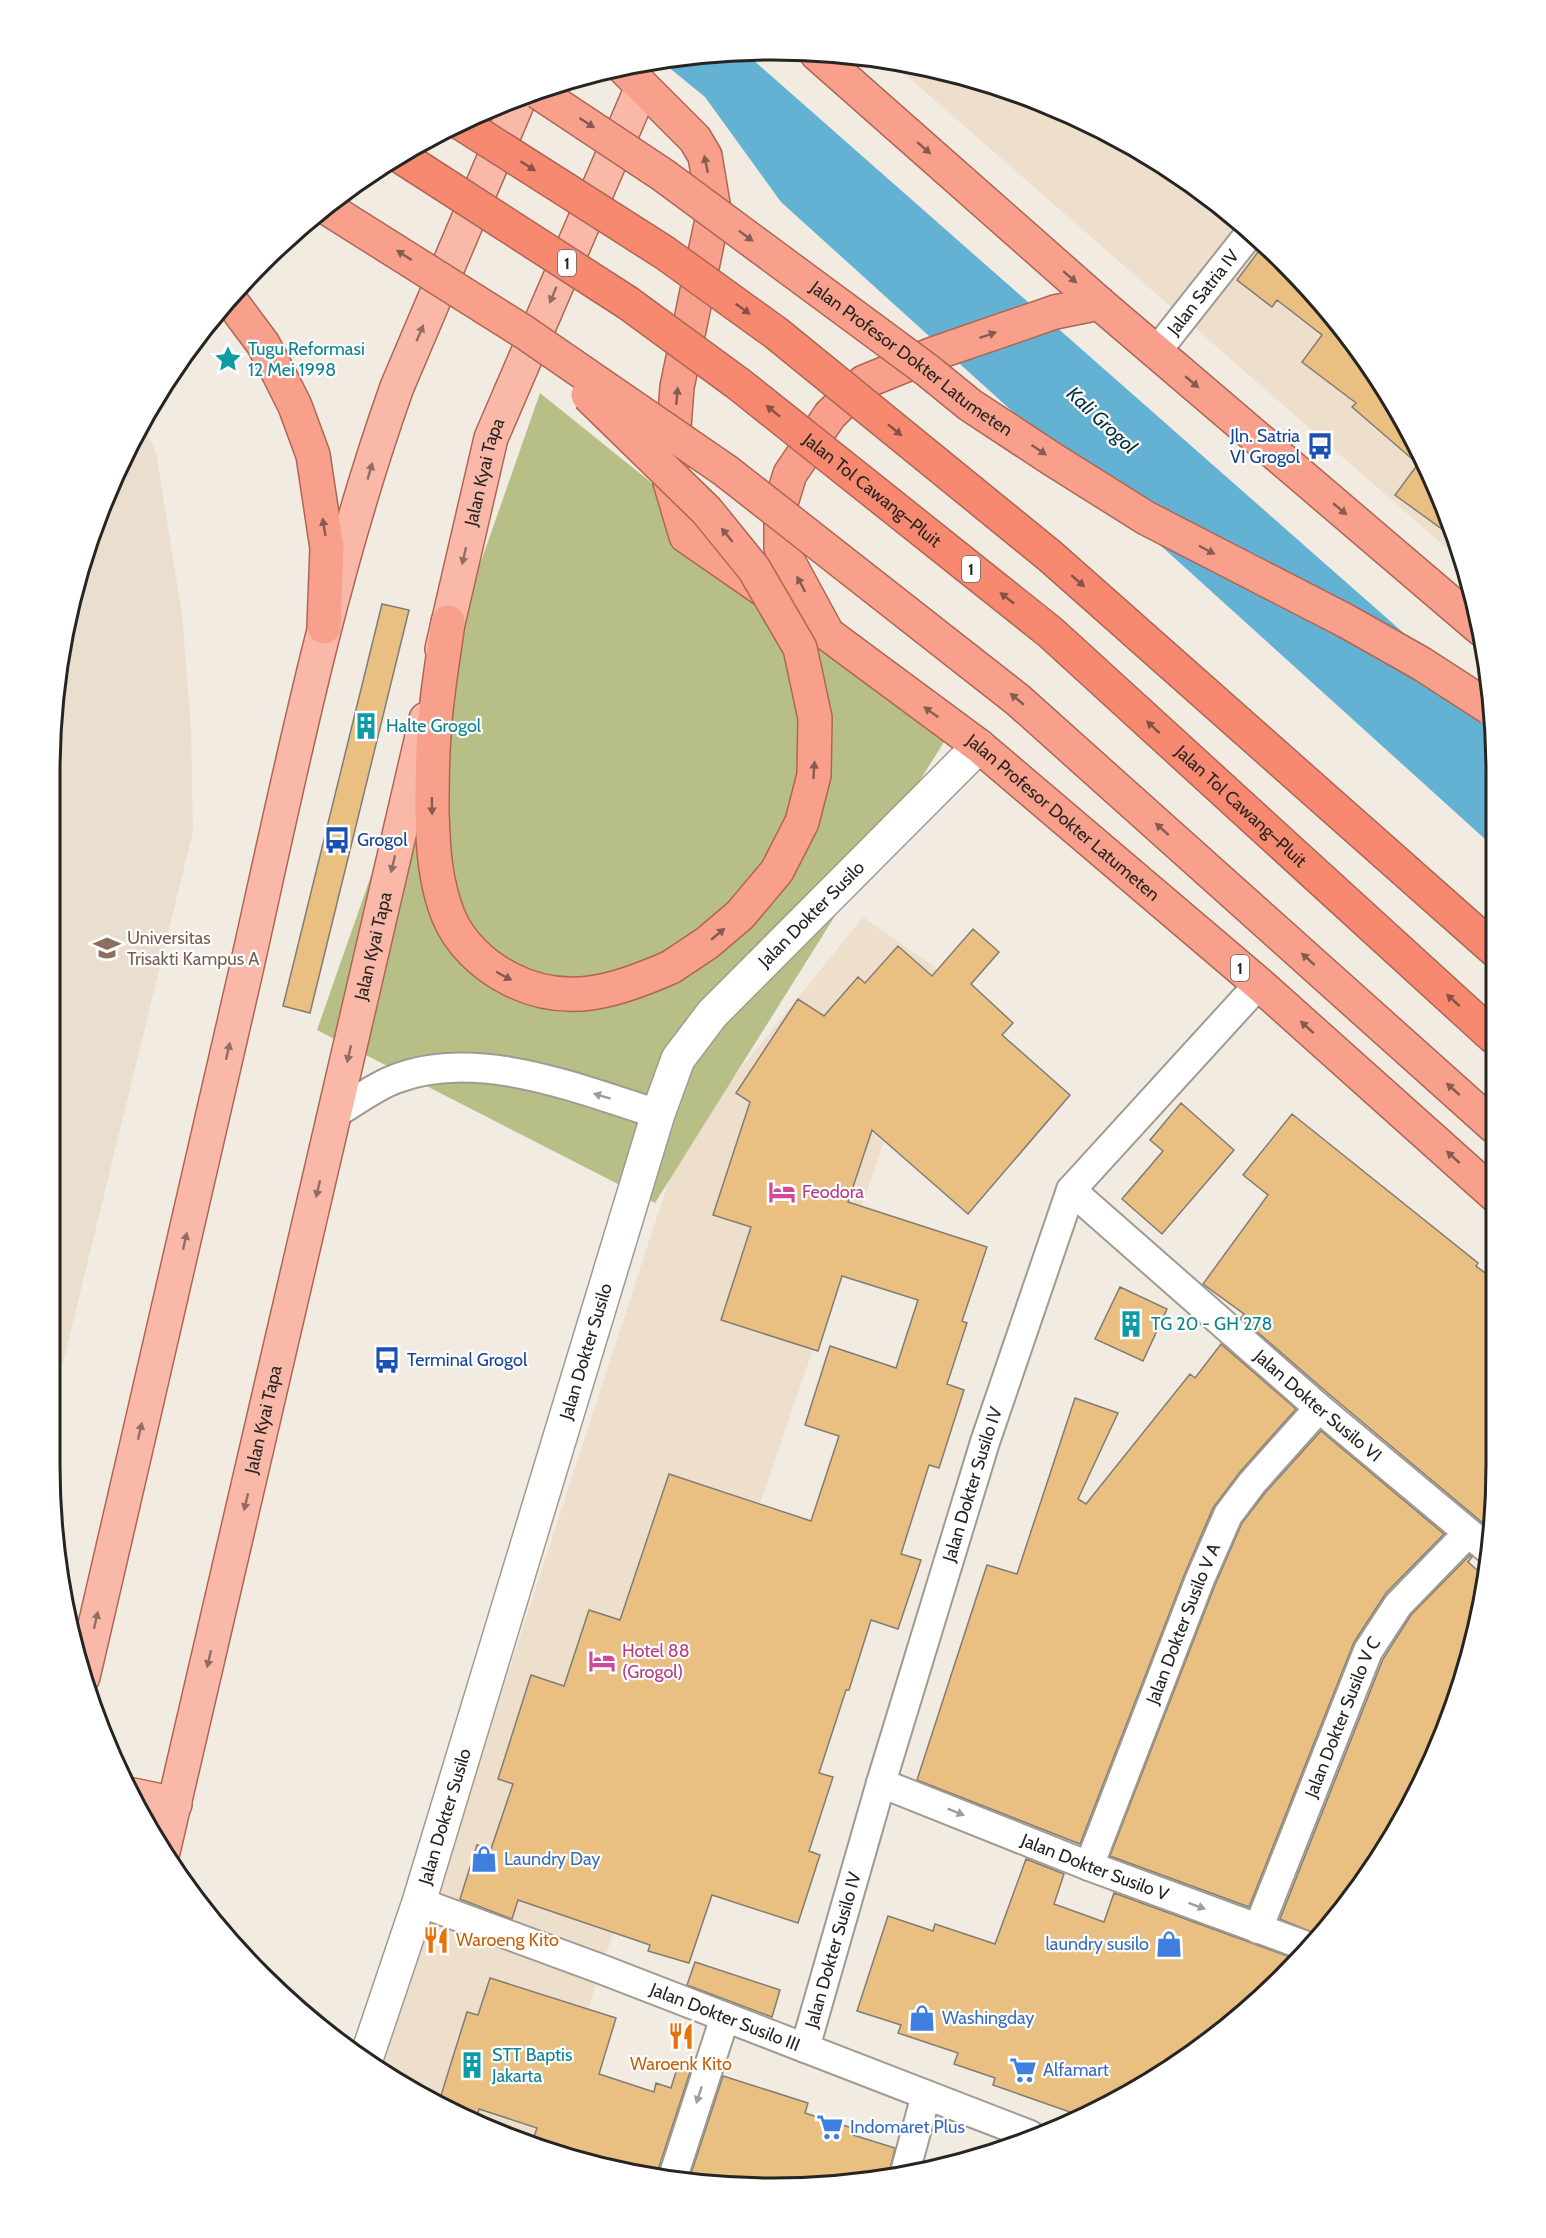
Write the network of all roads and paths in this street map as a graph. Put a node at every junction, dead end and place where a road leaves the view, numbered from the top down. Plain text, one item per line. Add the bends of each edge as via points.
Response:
1 (827, 63) edge
2 (857, 65) edge
3 (640, 73) edge
4 (642, 73) edge
5 (546, 97) edge
6 (515, 109) edge
7 (888, 117) junction
8 (470, 128) edge
9 (408, 161) edge
10 (334, 211) edge
11 (1245, 239) edge
12 (1100, 303) junction
13 (235, 306) edge
14 (524, 332) junction
15 (1156, 352) junction
16 (1468, 617) edge
17 (448, 622) junction
18 (324, 627) junction
19 (829, 635) junction
20 (1482, 703) edge
21 (979, 746) junction
22 (1486, 941) edge
23 (1259, 984) junction
24 (1486, 1029) edge
25 (336, 1113) junction
26 (658, 1114) junction
27 (1486, 1118) edge
28 (1486, 1186) edge
29 (1071, 1191) junction
30 (1318, 1408) junction
31 (1478, 1541) edge
32 (87, 1660) edge
33 (881, 1782) junction
34 (143, 1797) edge
35 (175, 1804) junction
36 (166, 1839) edge
37 (1089, 1866) junction
38 (419, 1902) junction
39 (1258, 1929) junction
40 (1301, 1944) edge
41 (725, 2017) junction
42 (805, 2048) junction
43 (368, 2052) edge
44 (926, 2095) junction
45 (1023, 2132) edge
46 (907, 2165) edge
47 (675, 2171) edge

1 - 7 highway
2 - 7 highway
3 -> 17 main road, Jalan Kyai Tapa / 1 via 491,438
19 -> 4 highway, Jalan Profesor Dokter Latumeten / 1 via 686,536 670,482 677,387 714,210 705,156
5 -> 20 highway, Jalan Profesor Dokter Latumeten, bridge via 663,175 970,405 1052,459 1146,518 1346,621
18 -> 6 main road via 397,387
7 -> 12 highway
8 -> 22 highway, bridge via 665,253 776,333 1050,556
24 -> 9 highway, Jalan Tol Cawang–Pluit / 1, bridge via 1050,632 722,371 628,303
14 -> 10 highway, bridge
11 - 15 street, Jalan Satria IV
12 - 15 highway
19 -> 12 highway via 781,548 781,504 790,474 830,415 864,382 1055,312
18 -> 13 highway via 327,548 313,455 279,374
17 -> 14 highway, bridge via 434,735 433,837 437,879 448,917 469,948 495,971 526,987 561,995 600,993 634,984 671,967 740,915 777,871 802,822 814,775 815,718 800,648 754,569 707,511
27 -> 14 highway, bridge via 1018,700 726,471
15 -> 16 highway
17 -> 25 main road, Jalan Kyai Tapa
32 -> 18 main road
21 -> 19 highway, Jalan Profesor Dokter Latumeten / 1
21 - 23 highway, Jalan Profesor Dokter Latumeten / 1
21 - 26 street, Jalan Dokter Susilo via 712,1014 678,1059
28 -> 23 highway, Jalan Profesor Dokter Latumeten / 1
23 - 29 street, Jalan Dokter Susilo IV
26 -> 25 street via 537,1077 492,1069 433,1068 393,1079
25 -> 35 main road, Jalan Kyai Tapa
26 - 38 street, Jalan Dokter Susilo
29 - 30 street, Jalan Dokter Susilo VI
29 - 33 street, Jalan Dokter Susilo IV via 985,1442
30 - 31 street, Jalan Dokter Susilo VI
30 - 37 street, Jalan Dokter Susilo V A via 1228,1515
31 - 39 street, Jalan Dokter Susilo V C via 1398,1605 1368,1651
33 -> 37 street, Jalan Dokter Susilo V
33 - 42 street, Jalan Dokter Susilo IV
34 - 35 main road
35 - 36 main road, Jalan Kyai Tapa
37 -> 39 street, Jalan Dokter Susilo V
38 - 41 street, Jalan Dokter Susilo III
38 - 43 street, Jalan Dokter Susilo
39 - 40 street, Jalan Dokter Susilo V
41 - 42 street, Jalan Dokter Susilo III
41 -> 47 street
42 - 44 street, Jalan Dokter Susilo III
44 - 45 street, Jalan Dokter Susilo III
44 - 46 street

